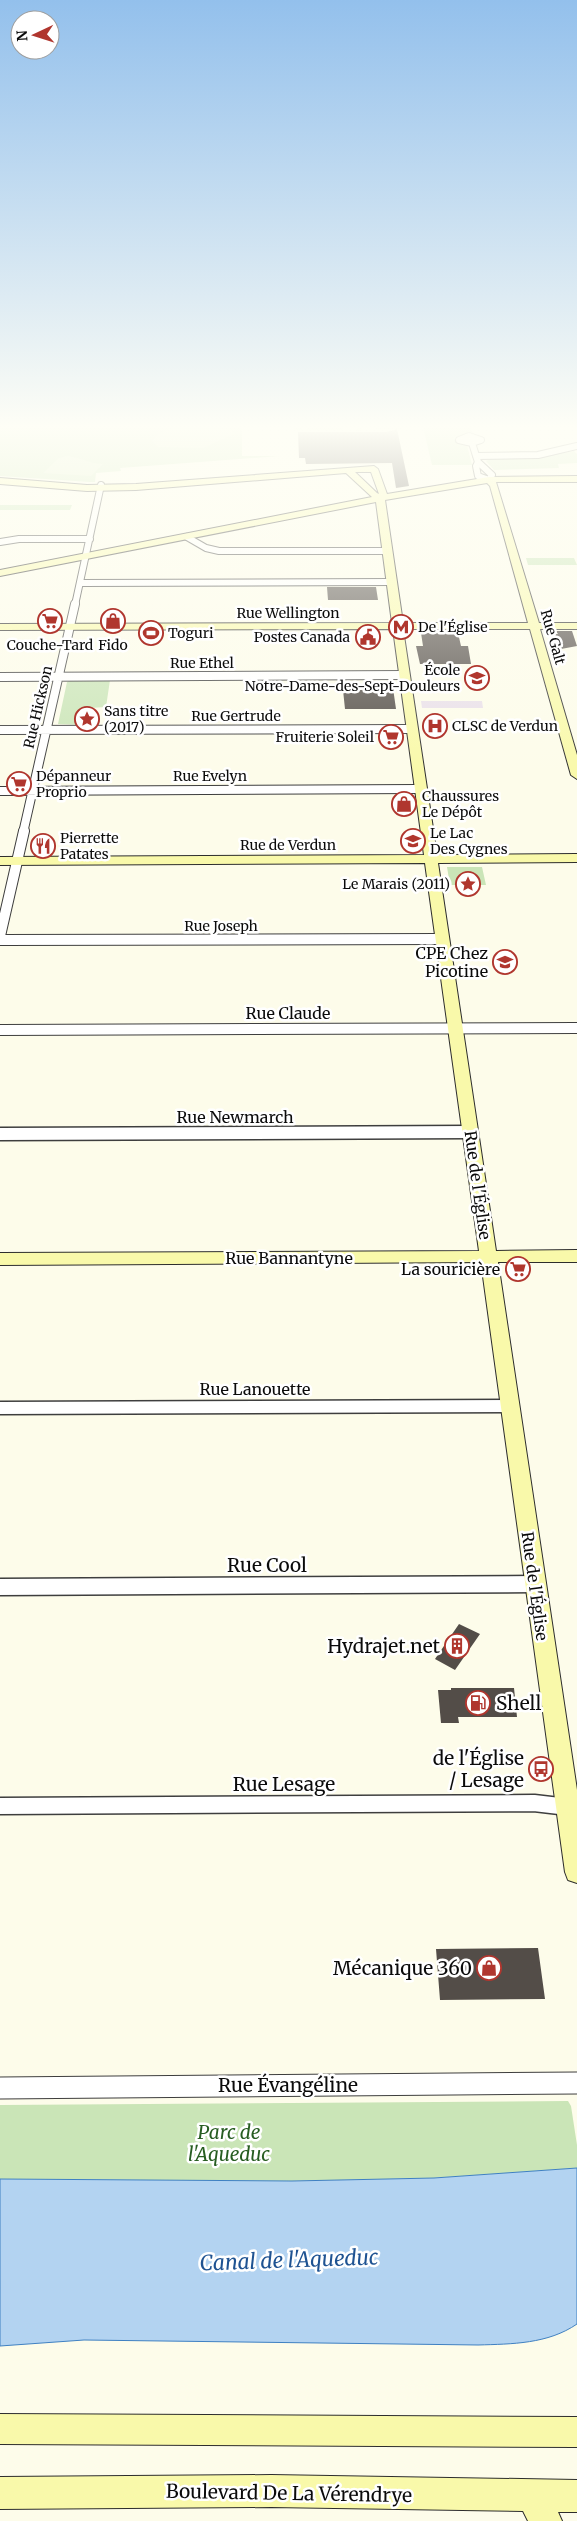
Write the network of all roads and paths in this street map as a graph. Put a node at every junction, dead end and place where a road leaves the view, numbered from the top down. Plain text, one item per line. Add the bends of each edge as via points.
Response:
1 (89, 542) edge
2 (165, 542) edge
3 (195, 542) edge
4 (386, 542) edge
5 (510, 542) edge
6 (387, 550) junction
7 (86, 558) junction
8 (0, 573) edge
9 (392, 582) junction
10 (80, 583) junction
11 (398, 626) junction
12 (534, 626) junction
13 (577, 626) edge
14 (0, 627) edge
15 (70, 627) junction
16 (404, 675) junction
17 (59, 676) junction
18 (0, 677) edge
19 (412, 729) junction
20 (0, 730) edge
21 (47, 730) junction
22 (577, 775) edge
23 (420, 789) junction
24 (0, 790) edge
25 (33, 790) junction
26 (577, 858) edge
27 (430, 859) junction
28 (0, 861) edge
29 (17, 861) junction
30 (0, 938) edge
31 (441, 939) junction
32 (456, 1028) junction
33 (577, 1028) edge
34 (0, 1030) edge
35 (471, 1132) junction
36 (0, 1134) edge
37 (577, 1256) edge
38 (489, 1257) junction
39 (0, 1259) edge
40 (510, 1406) junction
41 (0, 1408) edge
42 (535, 1584) junction
43 (0, 1587) edge
44 (0, 1806) edge
45 (574, 1811) edge
46 (577, 1872) edge
47 (577, 2083) edge
48 (0, 2088) edge
49 (0, 2429) edge
50 (577, 2432) edge
51 (0, 2493) edge
52 (577, 2496) edge
53 (538, 2508) edge

1 - 7 street, Rue Hickson
2 - 7 main road
3 - 6 street via 219,551
4 - 6 main road, Rue de l'Église
5 - 12 main road, Rue Galt
6 - 9 main road, Rue de l'Église
7 - 8 main road
7 - 10 street, Rue Hickson
9 - 10 street
9 - 11 main road, Rue de l'Église
10 - 15 street, Rue Hickson
11 - 12 main road, Rue Wellington
11 - 15 main road, Rue Wellington
11 - 16 main road, Rue de l'Église
12 - 13 main road, Rue Wellington
12 - 22 main road, Rue Galt
14 - 15 main road, Rue Wellington
15 - 17 street, Rue Hickson
16 - 17 street, Rue Ethel
16 - 19 main road, Rue de l'Église
17 - 18 street, Rue Ethel
17 - 21 street, Rue Hickson
19 - 21 street, Rue Gertrude
19 - 23 main road, Rue de l'Église
20 - 21 street, Rue Gertrude
21 - 25 street, Rue Hickson
23 - 25 street, Rue Evelyn
23 - 27 main road, Rue de l'Église
24 - 25 street, Rue Evelyn
25 - 29 street, Rue Hickson
26 - 27 main road, Rue de Verdun
27 - 29 main road, Rue de Verdun
27 - 31 main road, Rue de l'Église
28 - 29 main road, Rue de Verdun
29 - 30 street, Rue Hickson
30 - 31 street, Rue Joseph
31 - 32 main road, Rue de l'Église
32 - 33 street, Rue Claude
32 - 34 street, Rue Claude
32 - 35 main road, Rue de l'Église
35 - 36 street, Rue Newmarch
35 - 38 main road, Rue de l'Église
37 - 38 main road, Rue Bannantyne
38 - 39 main road, Rue Bannantyne
38 - 40 main road, Rue de l'Église
40 - 41 street, Rue Lanouette
40 - 42 main road, Rue de l'Église
42 - 43 street, Rue Cool
42 - 45 main road, Rue de l'Église
44 - 45 street, Rue Lesage via 534,1803
45 - 46 main road, Rue de l'Église
47 - 48 street, Rue Évangéline
49 - 50 main road
51 - 53 main road, Boulevard De La Vérendrye via 271,2491
52 - 53 main road, Boulevard De La Vérendrye

